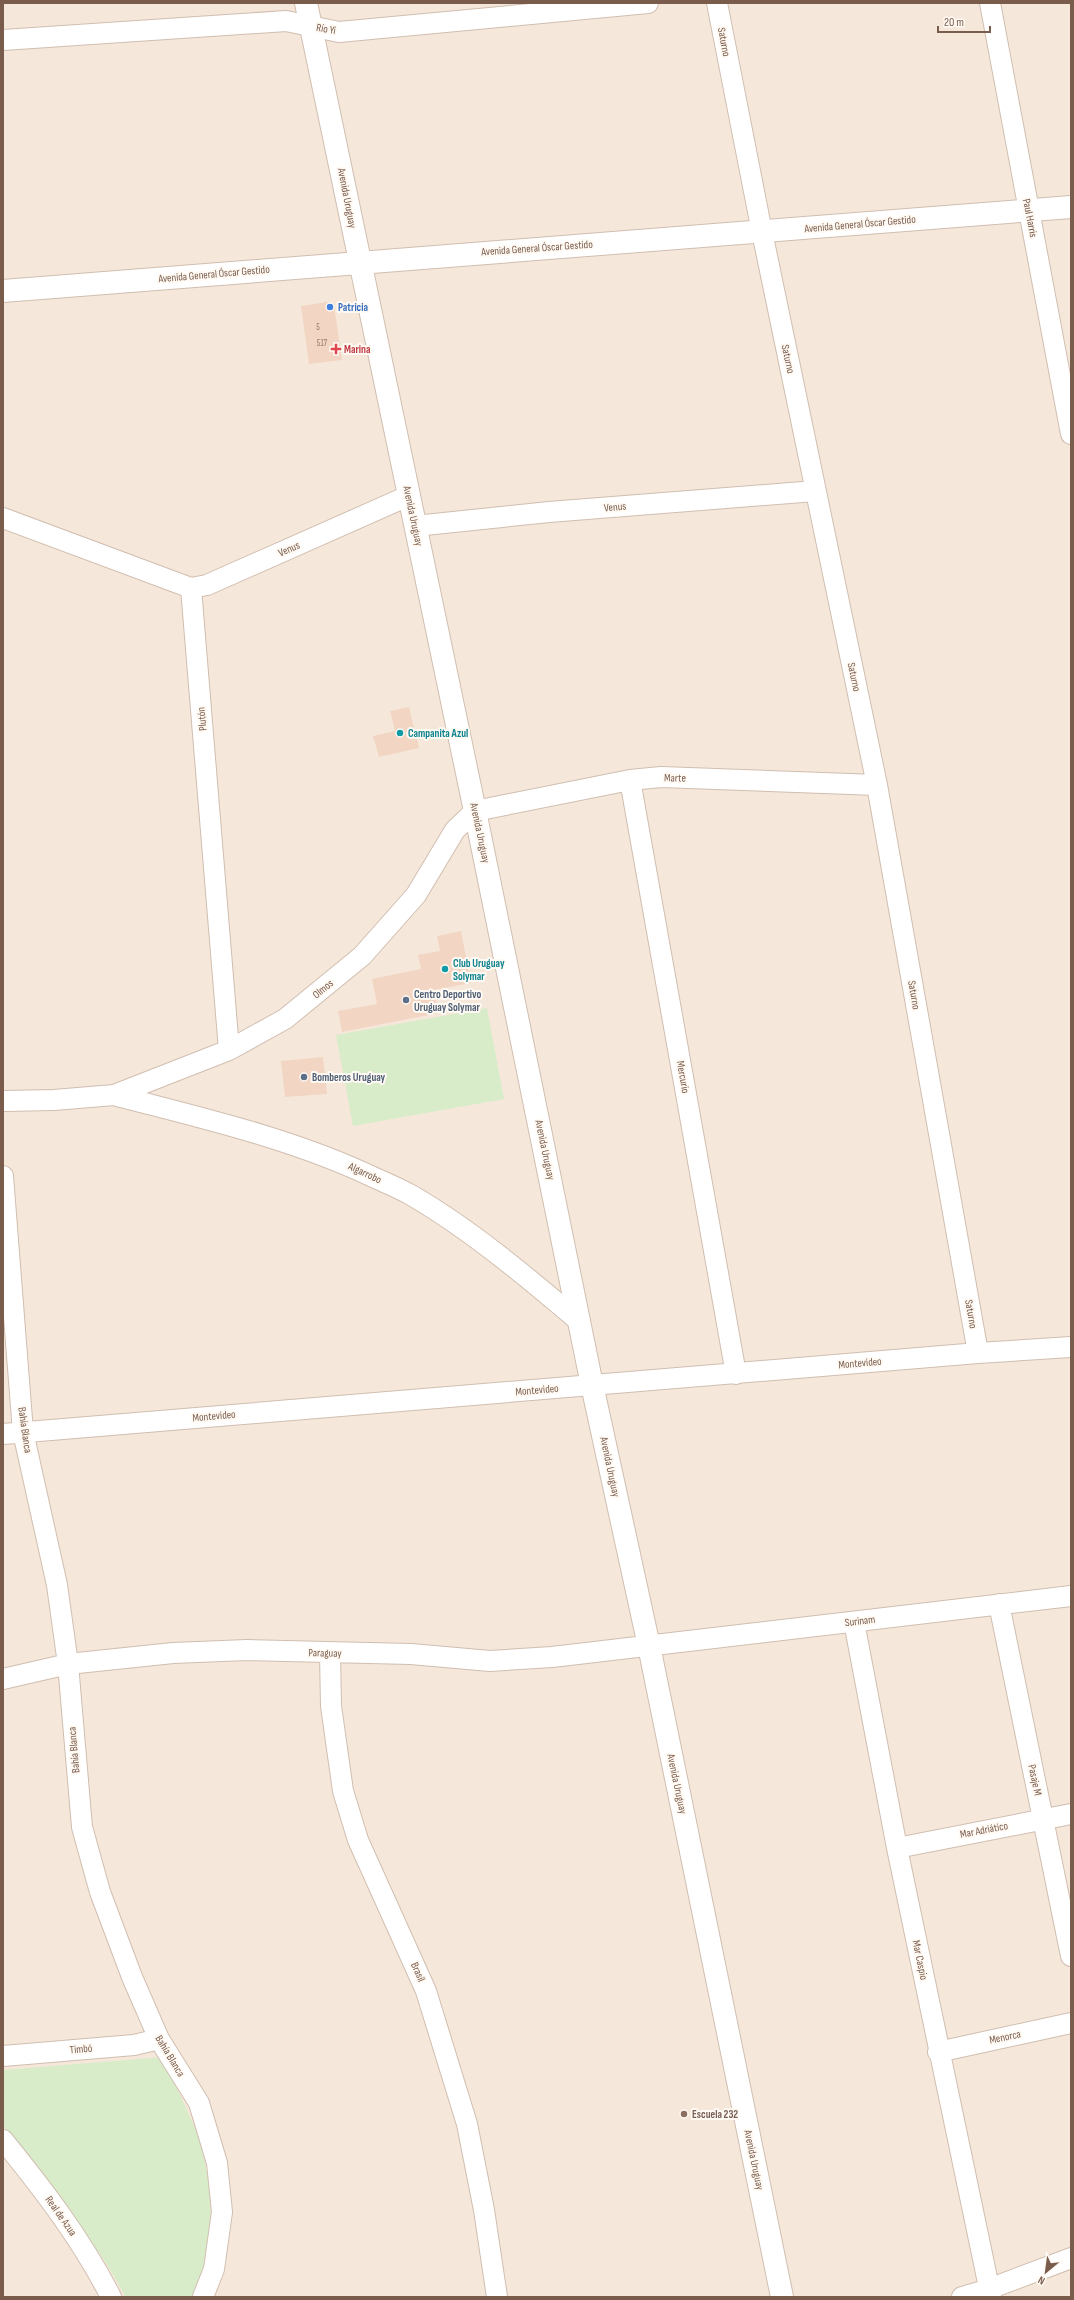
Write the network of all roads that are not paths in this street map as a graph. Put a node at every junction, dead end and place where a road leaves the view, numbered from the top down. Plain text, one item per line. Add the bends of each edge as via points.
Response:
1 (306, 3) edge
2 (648, 3) edge
3 (716, 3) edge
4 (990, 3) edge
5 (311, 26) junction
6 (3, 40) edge
7 (1071, 207) edge
8 (1029, 211) junction
9 (762, 232) junction
10 (360, 261) junction
11 (3, 291) edge
12 (1071, 434) edge
13 (816, 491) junction
14 (408, 496) junction
15 (3, 518) edge
16 (415, 526) junction
17 (191, 588) junction
18 (630, 780) junction
19 (877, 785) junction
20 (475, 811) junction
21 (229, 1050) junction
22 (114, 1095) junction
23 (3, 1101) edge
24 (3, 1176) edge
25 (580, 1322) junction
26 (1071, 1347) edge
27 (978, 1353) junction
28 (736, 1374) junction
29 (592, 1386) junction
30 (23, 1432) junction
31 (3, 1434) edge
32 (1071, 1596) edge
33 (999, 1604) junction
34 (854, 1622) junction
35 (649, 1646) junction
36 (330, 1653) junction
37 (68, 1664) junction
38 (3, 1679) edge
39 (1071, 1814) edge
40 (1043, 1819) junction
41 (897, 1848) junction
42 (1071, 1956) edge
43 (1071, 2022) edge
44 (159, 2039) junction
45 (938, 2052) junction
46 (3, 2056) edge
47 (3, 2140) edge
48 (1071, 2258) edge
49 (990, 2293) edge
50 (111, 2297) edge
51 (203, 2297) edge
52 (497, 2297) edge
53 (782, 2297) edge
54 (962, 2297) edge

1 - 5 street, Avenida Uruguay
2 - 5 street, Río Yi via 339,32
3 - 9 street, Saturno
4 - 8 street, Paul Harris
5 - 6 street, Río Yi via 286,21
5 - 10 street, Avenida Uruguay
7 - 8 street, Avenida General Óscar Gestido
8 - 9 street, Avenida General Óscar Gestido
8 - 12 street, Paul Harris
9 - 10 street, Avenida General Óscar Gestido
9 - 13 street, Saturno
10 - 11 street, Avenida General Óscar Gestido
10 - 14 street, Avenida Uruguay
13 - 16 street, Venus via 549,512
13 - 19 street, Saturno
14 - 16 street, Avenida Uruguay
14 - 17 street, Venus via 207,585
15 - 17 street
16 - 20 street, Avenida Uruguay
17 - 21 street, Plutón
18 - 19 street, Marte via 661,777
18 - 20 street, Marte
18 - 28 street, Mercurio
19 - 27 street, Saturno
20 - 21 street, Olmos via 454,830 416,895 362,956 285,1019
20 - 25 street, Avenida Uruguay
21 - 22 street, Olmos
22 - 23 street
22 - 25 street, Algarrobo via 277,1140 344,1163 411,1194 499,1256
24 - 30 street, Bahía Blanca
25 - 29 street, Avenida Uruguay
26 - 27 street, Montevideo
27 - 28 street, Montevideo
28 - 29 street, Montevideo
29 - 30 street, Montevideo
29 - 35 street, Avenida Uruguay
30 - 31 street, Montevideo
30 - 37 street, Bahía Blanca via 57,1585
32 - 33 street, Surinam
33 - 34 street, Surinam
33 - 40 street, Pasaje M
34 - 35 street, Surinam
34 - 41 street, Mar Caspio
35 - 36 street, Paraguay via 490,1661 411,1654
35 - 53 street, Avenida Uruguay
36 - 37 street, Paraguay via 246,1650 173,1653
36 - 52 street, Brasil via 332,1714 343,1791 358,1840 426,1991 467,2124 484,2210
37 - 38 street, Paraguay
37 - 44 street, Bahía Blanca via 82,1827 100,1892
39 - 40 street, Mar Adriático
40 - 41 street, Mar Adriático
40 - 42 street, Pasaje M
41 - 45 street, Mar Caspio
43 - 45 street, Menorca
44 - 46 street, Timbó via 134,2045
44 - 51 street, Bahía Blanca via 199,2103 217,2163 222,2212 214,2269
45 - 49 street, Mar Caspio
47 - 50 street, Real de Azua via 40,2185 77,2238
48 - 49 street
49 - 54 street

